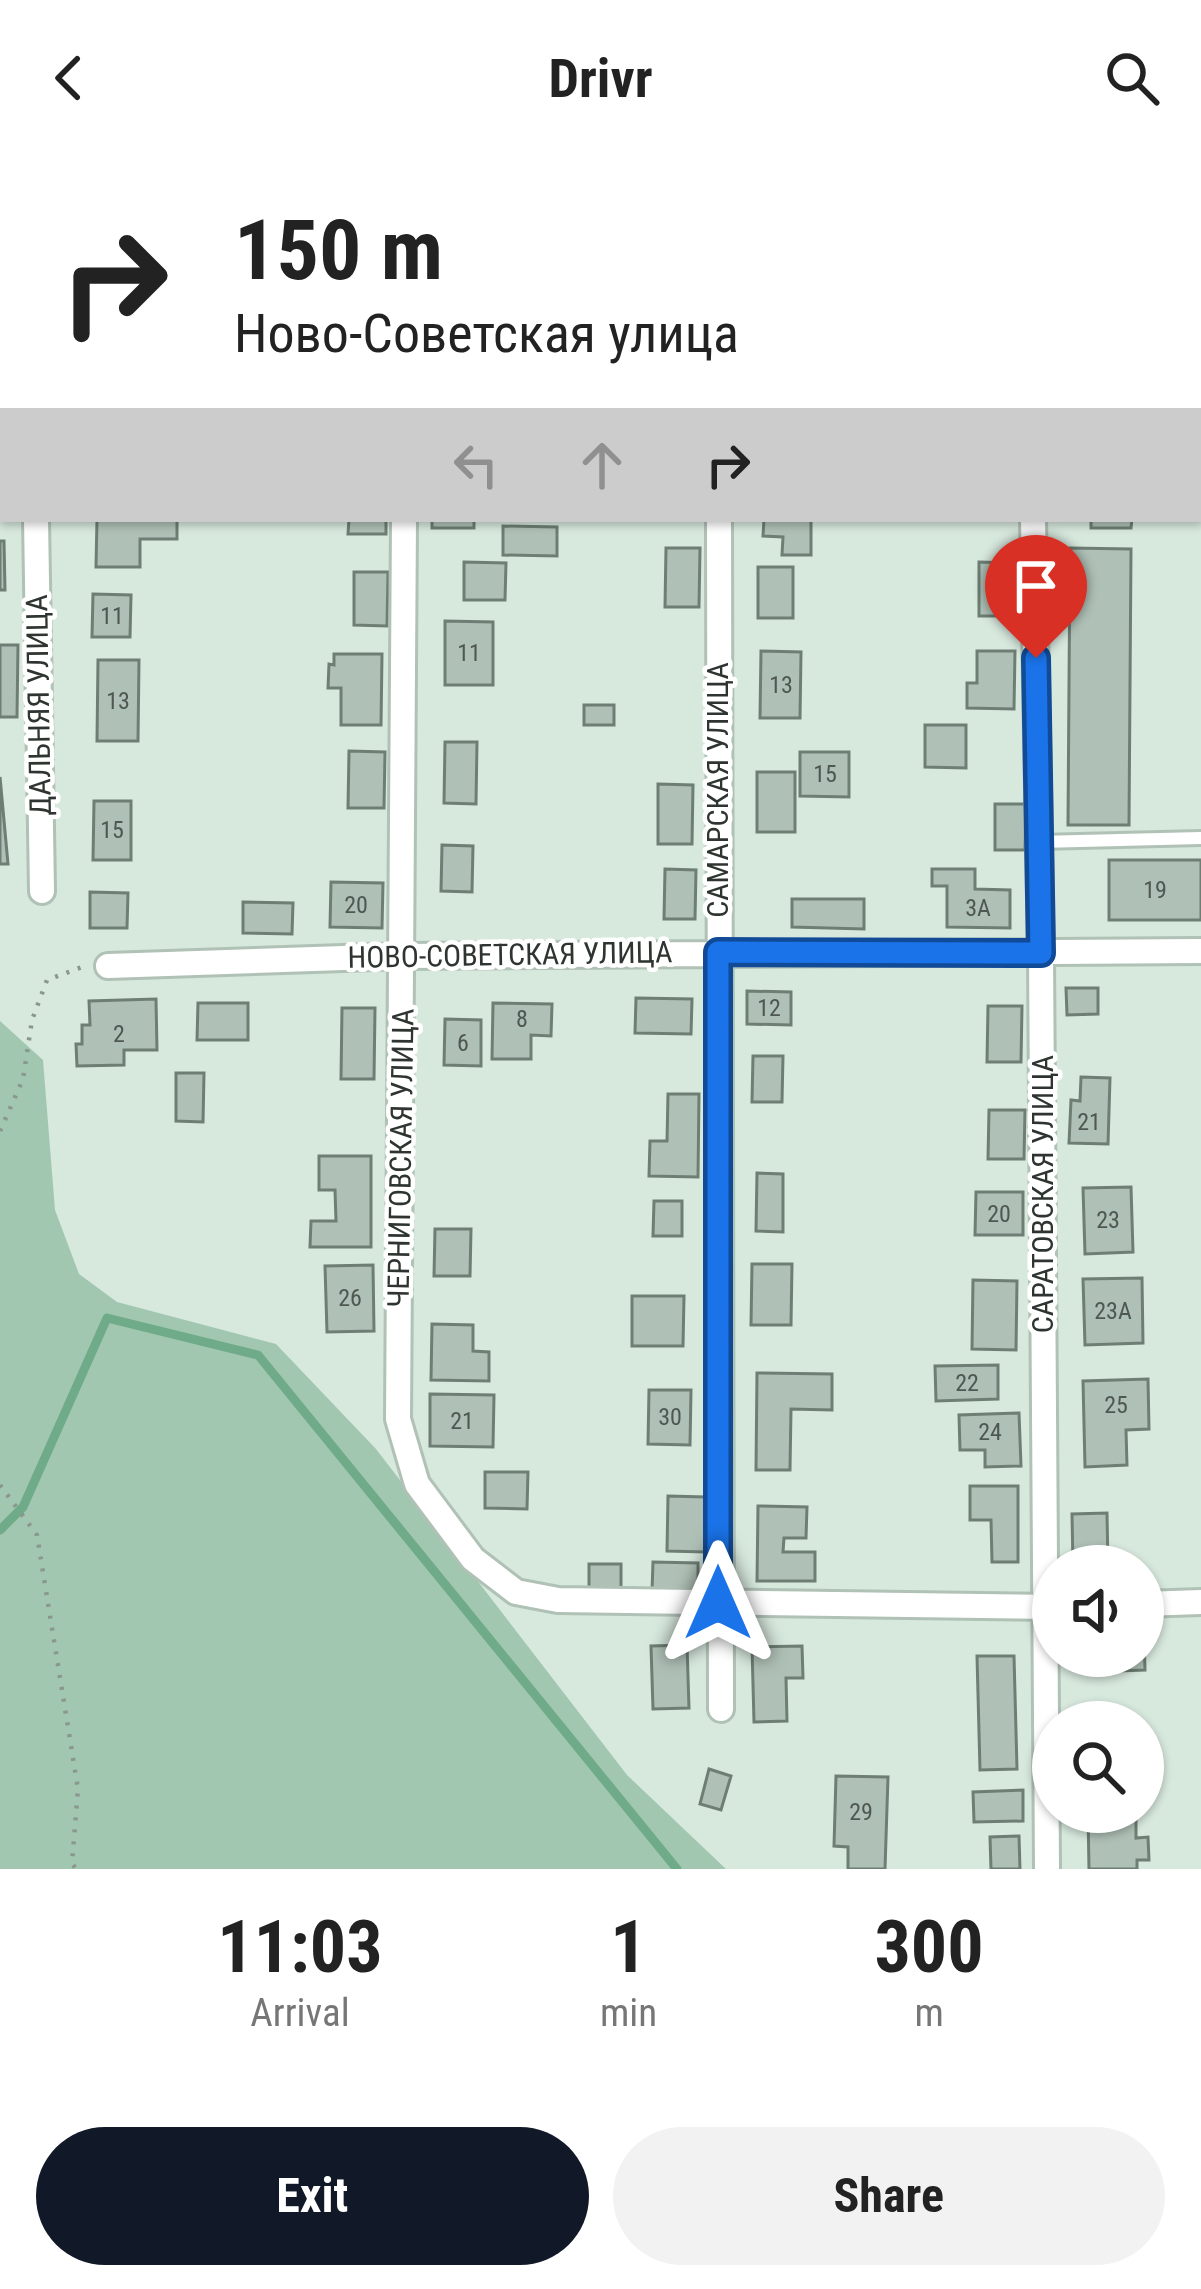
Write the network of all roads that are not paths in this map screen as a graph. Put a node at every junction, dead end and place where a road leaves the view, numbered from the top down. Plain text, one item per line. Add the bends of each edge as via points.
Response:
1 (36, 522) edge
2 (404, 522) edge
3 (719, 522) edge
4 (1033, 522) edge
5 (1201, 838) edge
6 (1039, 842) junction
7 (42, 891) dead end
8 (1201, 951) edge
9 (718, 952) junction
10 (1041, 953) junction
11 (404, 956) junction
12 (98, 965) road end
13 (1049, 1545) edge
14 (1201, 1602) edge
15 (718, 1603) junction
16 (1164, 1603) edge
17 (1032, 1607) edge
18 (1049, 1677) edge
19 (721, 1709) dead end
20 (1046, 1869) edge

1 - 7 street, ДАЛЬНЯЯ УЛИЦА
2 - 11 street, ЧЕРНИГОВСКАЯ УЛИЦА
3 - 9 street, САМАРСКАЯ УЛИЦА
4 - 6 street, САРАТОВСКАЯ УЛИЦА
5 - 6 lane
6 - 10 street, САРАТОВСКАЯ УЛИЦА
8 - 10 street, НОВО-СОВЕТСКАЯ УЛИЦА
9 - 10 street, НОВО-СОВЕТСКАЯ УЛИЦА
9 - 11 street, НОВО-СОВЕТСКАЯ УЛИЦА
9 - 15 street, САМАРСКАЯ УЛИЦА
10 - 13 street, САРАТОВСКАЯ УЛИЦА
11 - 12 street, НОВО-СОВЕТСКАЯ УЛИЦА
11 - 15 street, ЧЕРНИГОВСКАЯ УЛИЦА via 398,1419 417,1484 473,1559 516,1592
14 - 16 street
15 - 17 street, ЧЕРНИГОВСКАЯ УЛИЦА
15 - 19 street, САМАРСКАЯ УЛИЦА
18 - 20 street, САРАТОВСКАЯ УЛИЦА

